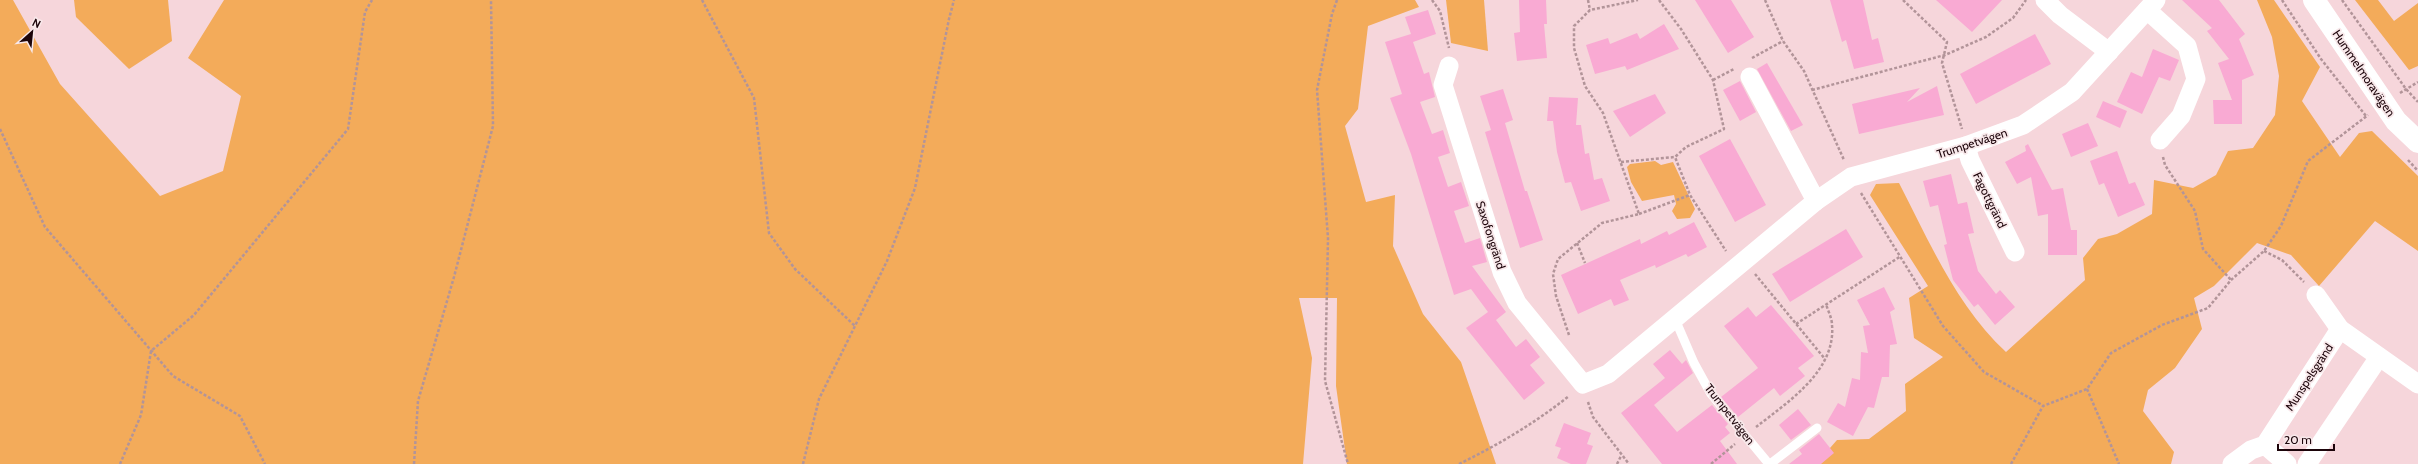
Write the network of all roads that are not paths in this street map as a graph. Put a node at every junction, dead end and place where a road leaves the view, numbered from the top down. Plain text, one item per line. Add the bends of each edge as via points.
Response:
1 (2045, 0) edge
2 (2314, 0) edge
3 (2151, 5) edge
4 (2109, 52) junction
5 (1449, 66) road end
6 (1750, 77) dead end
7 (2160, 140) road end
8 (1966, 146) junction
9 (2410, 148) edge
10 (1816, 201) junction
11 (2015, 252) dead end
12 (2316, 295) road end
13 (1675, 319) junction
14 (2340, 329) junction
15 (2379, 357) junction
16 (1583, 384) joint
17 (2418, 384) edge
18 (1817, 428) dead end
19 (2265, 445) junction
20 (1770, 464) edge
21 (2232, 464) edge
22 (2286, 464) edge
23 (2307, 464) edge

1 - 4 street via 2060,15
2 - 9 street, Hummelmoravägen via 2396,121
3 - 4 street, Trumpetvägen
3 - 7 street via 2187,46 2196,79 2181,116
4 - 8 street, Trumpetvägen via 2072,92 2023,125
5 - 16 street, Saxofongränd via 1443,85 1502,272 1517,303
6 - 10 street
8 - 10 street, Trumpetvägen via 1852,177
8 - 11 street, Fagottgränd via 1970,160
10 - 13 street, Trumpetvägen
12 - 14 street, Munspelsgränd
13 - 16 street, Trumpetvägen via 1608,374
13 - 20 lane, Trumpetvägen via 1711,394
14 - 15 street, Munspelsgränd
14 - 19 street, Munspelsgränd
15 - 17 street, Munspelsgränd
15 - 23 street
18 - 20 lane
19 - 21 street via 2251,450
19 - 22 street

